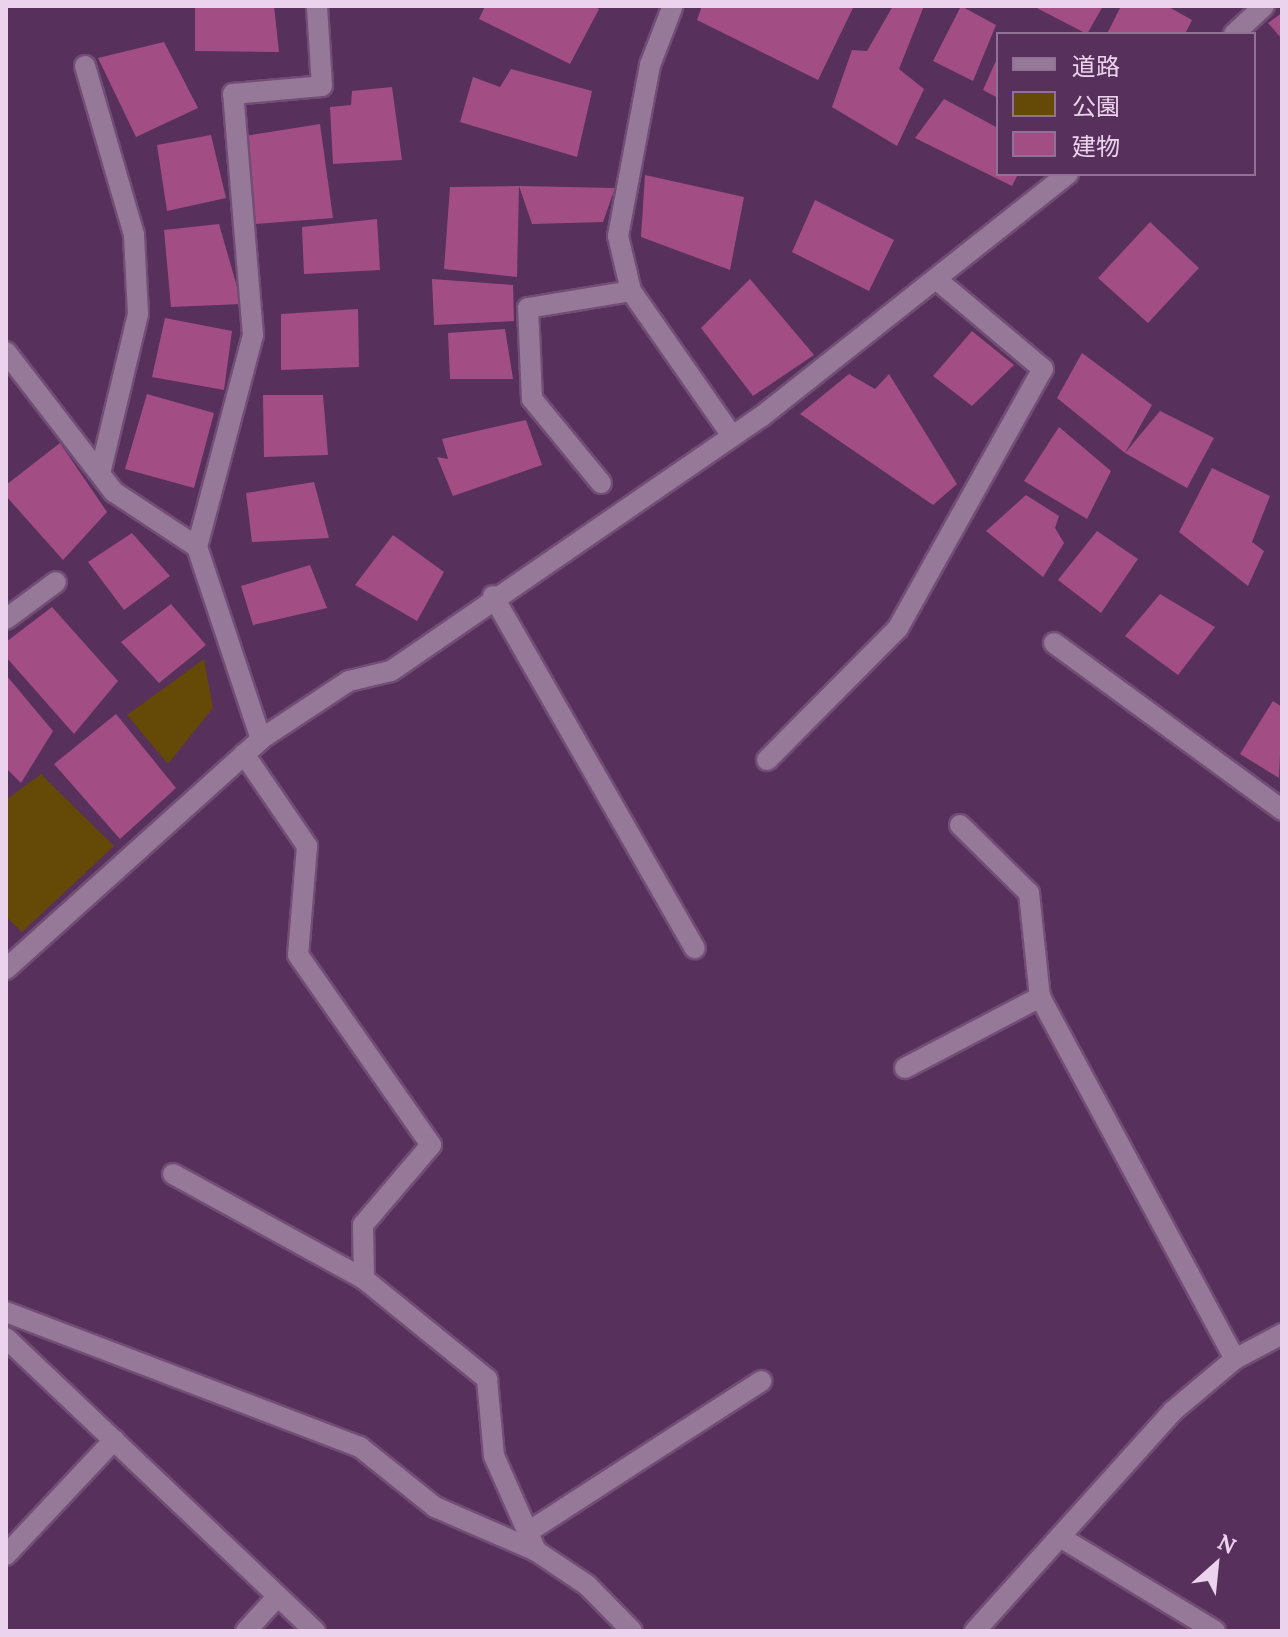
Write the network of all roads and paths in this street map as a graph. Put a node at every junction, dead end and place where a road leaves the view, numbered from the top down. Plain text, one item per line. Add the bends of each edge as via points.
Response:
1 (317, 6) edge
2 (1264, 6) edge
3 (672, 8) dead end
4 (1236, 32) edge
5 (85, 66) dead end
6 (1065, 176) edge
7 (936, 279) junction
8 (631, 291) junction
9 (6, 352) edge
10 (732, 436) junction
11 (100, 473) junction
12 (601, 483) dead end
13 (197, 547) junction
14 (56, 582) dead end
15 (493, 596) junction
16 (6, 619) edge
17 (1054, 643) dead end
18 (261, 739) junction
19 (244, 754) junction
20 (767, 760) dead end
21 (1282, 810) edge
22 (960, 825) dead end
23 (695, 948) dead end
24 (6, 969) edge
25 (1040, 997) junction
26 (905, 1068) dead end
27 (173, 1174) dead end
28 (364, 1279) junction
29 (6, 1312) edge
30 (1282, 1334) edge
31 (6, 1338) edge
32 (1235, 1359) junction
33 (761, 1381) dead end
34 (114, 1440) junction
35 (1060, 1537) junction
36 (532, 1542) junction
37 (6, 1555) edge
38 (278, 1596) junction
39 (246, 1631) edge
40 (315, 1631) edge
41 (632, 1631) edge
42 (975, 1631) edge
43 (1215, 1631) edge

1 - 13 street via 322,86 233,94 253,335
2 - 4 street
3 - 8 street via 650,65 618,236
5 - 11 street via 134,235 138,314
6 - 7 street
7 - 10 street
7 - 20 street via 1043,369 898,628
8 - 10 street
8 - 12 street via 528,308 532,399
9 - 11 street
10 - 15 street
11 - 13 street via 114,492
13 - 18 street
14 - 16 street
15 - 18 street via 391,671 349,681
15 - 23 street
17 - 21 street
18 - 19 street
19 - 24 street
19 - 28 street via 307,846 298,955 431,1145 363,1225
22 - 25 street via 1029,893
25 - 26 street
25 - 32 street
27 - 28 street
28 - 36 street via 487,1379 494,1456
29 - 36 street via 360,1447 435,1507
30 - 32 street
31 - 34 street
32 - 35 street via 1173,1411
33 - 36 street
34 - 37 street
34 - 38 street
35 - 42 street
35 - 43 street
36 - 41 street via 587,1585
38 - 39 street
38 - 40 street

